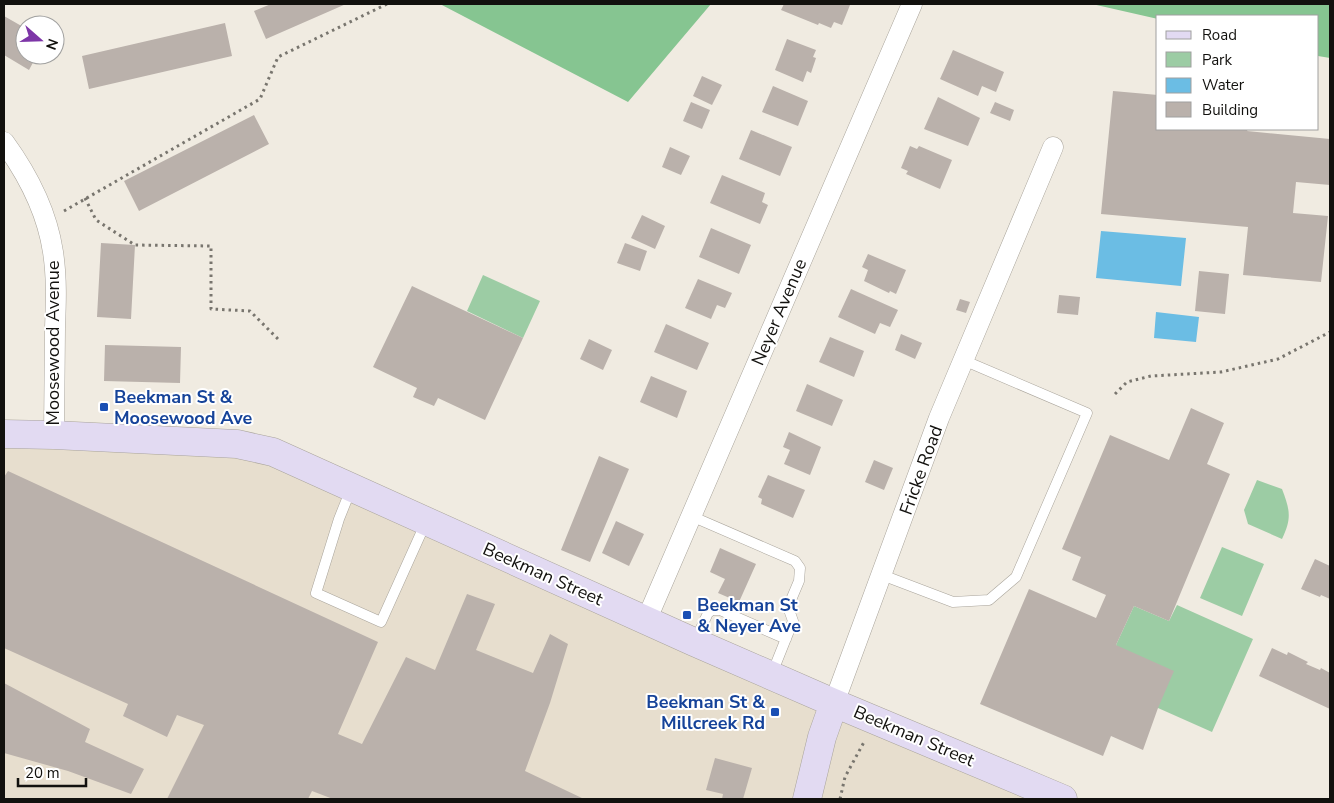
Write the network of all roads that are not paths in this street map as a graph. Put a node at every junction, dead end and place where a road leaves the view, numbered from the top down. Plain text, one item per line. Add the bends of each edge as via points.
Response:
1 (912, 4) edge
2 (4, 142) edge
3 (1053, 147) dead end
4 (963, 360) junction
5 (4, 434) edge
6 (54, 435) junction
7 (351, 488) junction
8 (691, 516) junction
9 (427, 522) junction
10 (882, 575) junction
11 (646, 621) junction
12 (786, 639) junction
13 (694, 642) junction
14 (771, 676) junction
15 (834, 703) junction
16 (808, 799) edge
17 (1063, 799) edge

1 - 8 street, Neyer Avenue
2 - 6 street, Moosewood Avenue via 34,191 46,221 53,252 56,284
3 - 4 street, Fricke Road
4 - 10 street, Fricke Road
4 - 10 lane via 1086,412 1016,577 989,600 953,602
5 - 6 main road, Beekman Street
6 - 7 main road, Beekman Street via 237,444 273,452
7 - 9 main road, Beekman Street
7 - 9 lane via 316,593 381,622
8 - 11 street, Neyer Avenue
8 - 12 lane via 795,561 800,568 799,581 788,607 793,621
9 - 11 main road, Beekman Street
10 - 15 street, Fricke Road
11 - 13 main road, Beekman Street
12 - 13 lane via 720,610 712,610
12 - 14 lane
13 - 14 main road, Beekman Street
14 - 15 main road, Beekman Street
15 - 16 main road, Fricke Road via 822,737
15 - 17 main road, Beekman Street

